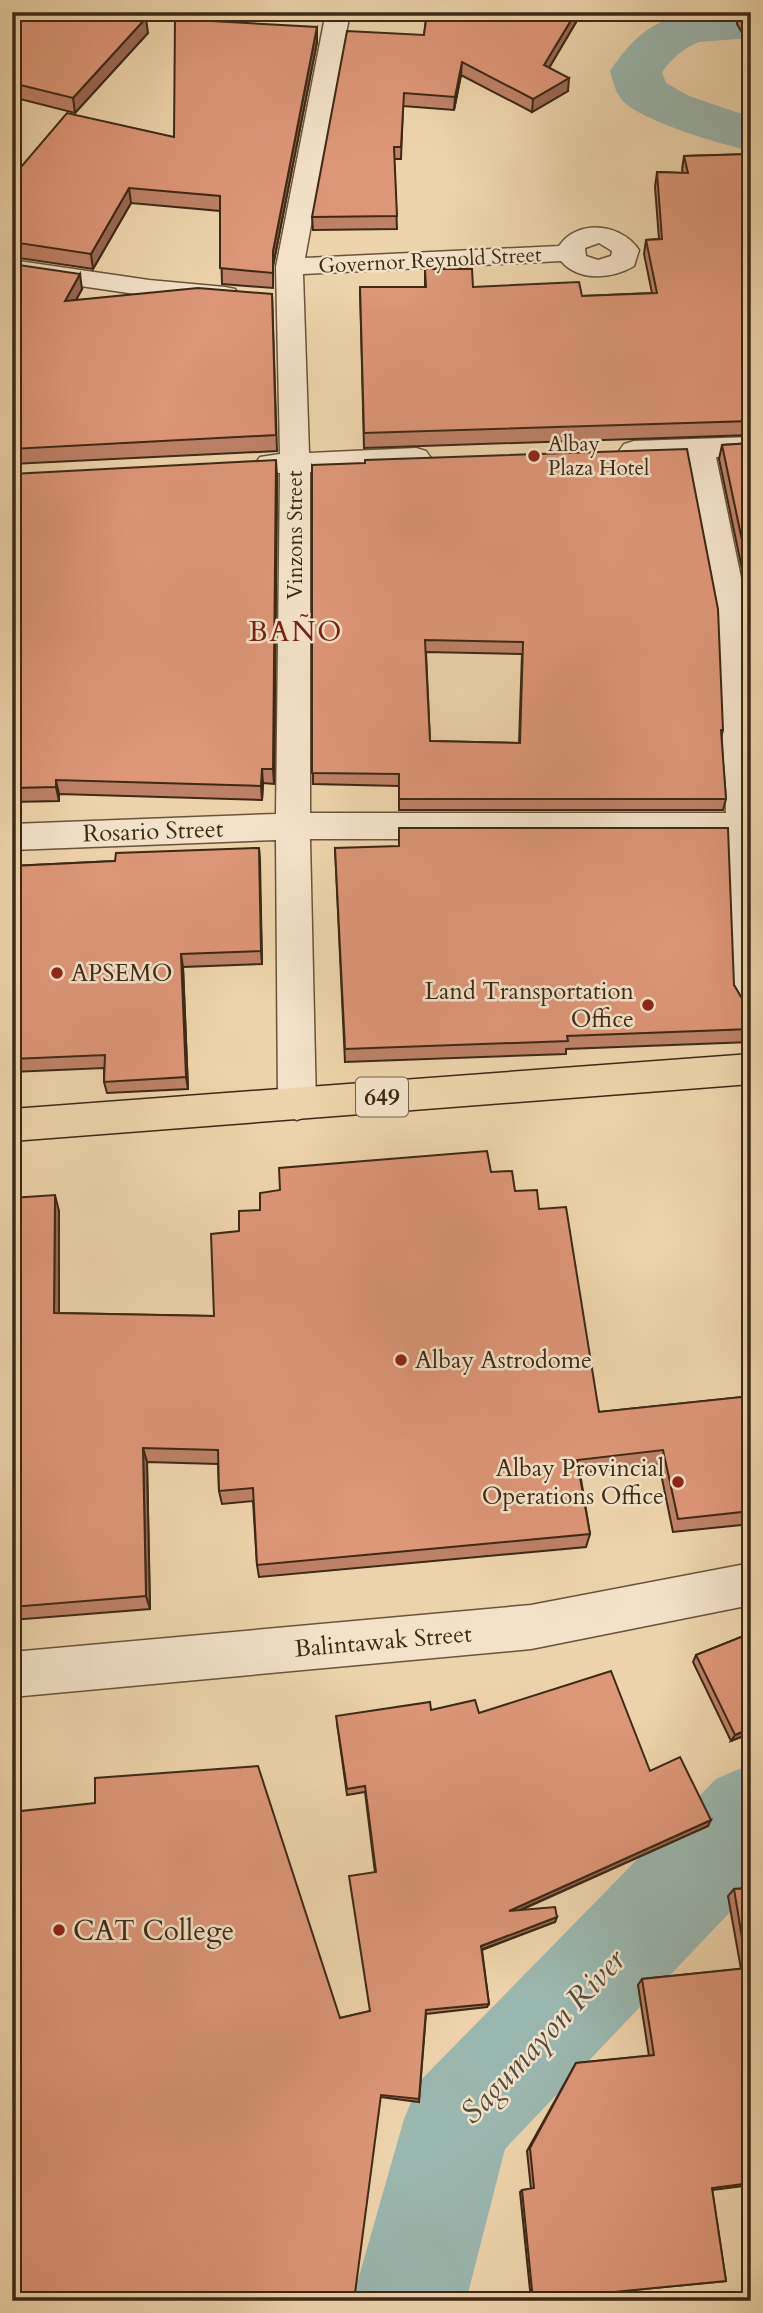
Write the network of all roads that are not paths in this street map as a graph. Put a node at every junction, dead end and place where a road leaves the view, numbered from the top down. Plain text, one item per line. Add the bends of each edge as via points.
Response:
1 (338, 12) edge
2 (570, 253) dead end
3 (290, 267) junction
4 (12, 268) edge
5 (265, 298) junction
6 (751, 446) edge
7 (700, 449) junction
8 (602, 452) edge
9 (449, 457) edge
10 (295, 462) junction
11 (241, 465) edge
12 (293, 826) junction
13 (747, 826) edge
14 (12, 837) edge
15 (751, 998) edge
16 (751, 1069) edge
17 (297, 1104) junction
18 (12, 1125) edge
19 (751, 1584) edge
20 (12, 1675) edge

1 - 3 street, Vinzons Street
2 - 3 street, Governor Reynold Street
3 - 5 street, Vinzons Street
4 - 5 street via 149,288
5 - 10 street, Vinzons Street
6 - 7 street
7 - 8 street
7 - 13 street via 734,621
9 - 10 street
10 - 11 street
10 - 12 street, Vinzons Street
12 - 13 street, Rosario Street
12 - 14 street, Rosario Street
12 - 17 street, Vinzons Street
13 - 15 street
16 - 17 main road, 649
17 - 18 main road, 649
19 - 20 street, Balintawak Street via 531,1627

